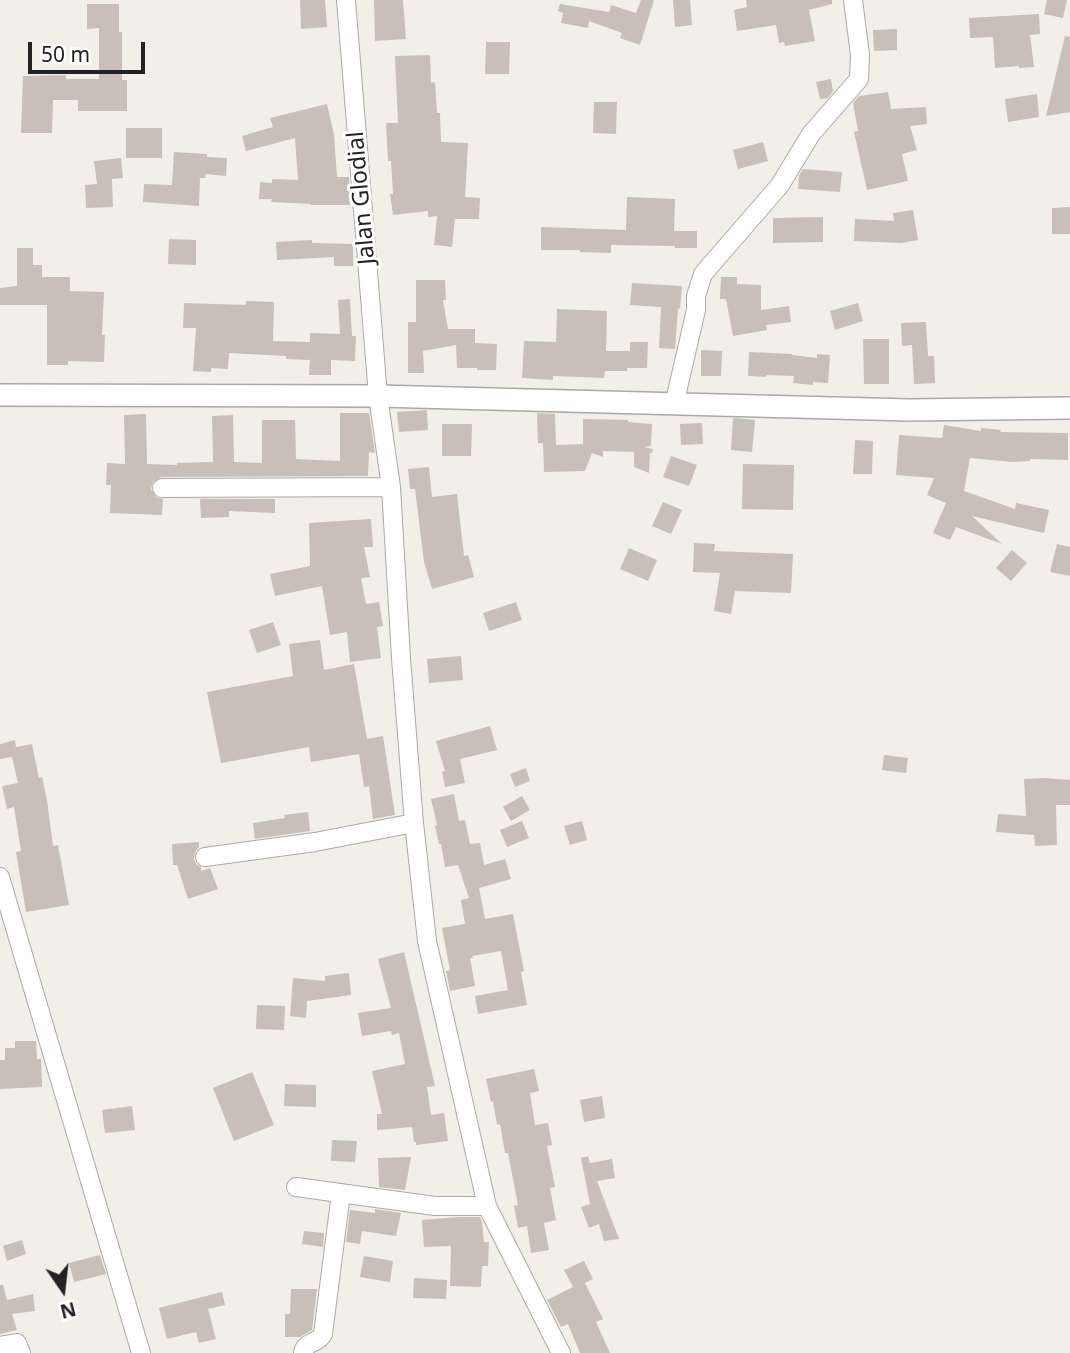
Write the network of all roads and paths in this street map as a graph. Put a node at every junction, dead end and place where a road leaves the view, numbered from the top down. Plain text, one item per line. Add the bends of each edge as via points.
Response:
1 (346, 0) edge
2 (853, 0) edge
3 (0, 395) edge
4 (379, 396) junction
5 (674, 405) junction
6 (1070, 408) edge
7 (163, 488) dead end
8 (391, 488) junction
9 (414, 823) junction
10 (205, 857) dead end
11 (0, 877) edge
12 (296, 1187) dead end
13 (341, 1193) junction
14 (487, 1206) junction
15 (0, 1346) edge
16 (21, 1353) edge
17 (141, 1353) edge
18 (303, 1353) edge
19 (561, 1353) edge

1 - 4 street, Jalan Glodial
2 - 5 street via 859,79 811,134 780,185 703,274
3 - 4 street
4 - 5 street
4 - 8 street, Jalan Glodial
5 - 6 street via 909,411
7 - 8 street
8 - 9 street, Jalan Glodial
9 - 10 street
9 - 14 street, Jalan Glodial via 427,941
11 - 17 street
12 - 13 street
13 - 14 street via 435,1206
13 - 18 street via 323,1334 304,1347
14 - 19 street, Jalan Glodial
15 - 16 street via 17,1343

